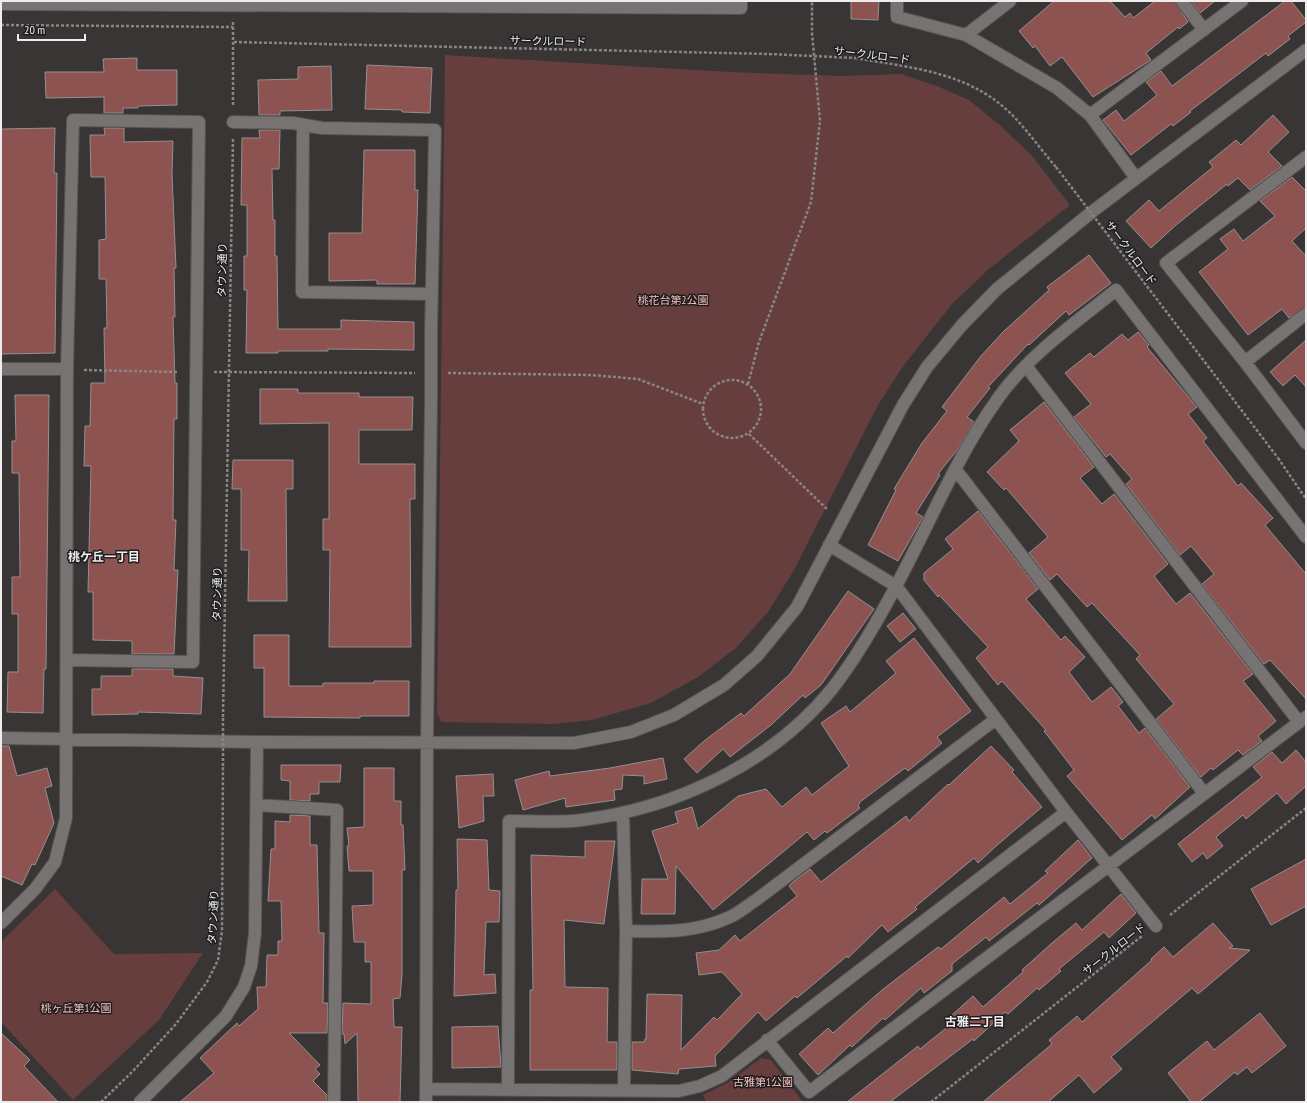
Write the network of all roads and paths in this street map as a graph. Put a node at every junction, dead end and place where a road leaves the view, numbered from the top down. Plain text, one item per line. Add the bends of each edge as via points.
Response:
1 (741, 1) edge
2 (812, 1) edge
3 (897, 1) edge
4 (1010, 1) edge
5 (1182, 1) edge
6 (1242, 1) edge
7 (1, 4) edge
8 (1, 25) edge
9 (233, 28) dead end
10 (1204, 30) junction
11 (966, 35) junction
12 (234, 42) joint
13 (1306, 50) edge
14 (1090, 115) junction
15 (233, 122) junction
16 (303, 124) junction
17 (1306, 157) edge
18 (1136, 178) junction
19 (432, 294) junction
20 (1306, 314) edge
21 (1246, 362) junction
22 (1026, 366) junction
23 (1, 369) edge
24 (67, 369) junction
25 (197, 372) junction
26 (228, 372) junction
27 (418, 373) dead end
28 (442, 373) dead end
29 (748, 384) junction
30 (702, 404) junction
31 (749, 434) junction
32 (1306, 443) edge
33 (956, 470) junction
34 (1306, 499) edge
35 (842, 518) junction
36 (1306, 537) edge
37 (829, 545) junction
38 (896, 586) junction
39 (67, 660) junction
40 (996, 719) junction
41 (1303, 720) edge
42 (1, 738) edge
43 (67, 738) junction
44 (257, 742) junction
45 (427, 743) junction
46 (1204, 793) junction
47 (257, 805) junction
48 (1306, 808) edge
49 (1066, 812) junction
50 (624, 813) junction
51 (1109, 867) junction
52 (1, 923) edge
53 (1156, 926) junction
54 (626, 931) junction
55 (767, 1040) junction
56 (426, 1089) junction
57 (508, 1089) junction
58 (624, 1089) junction
59 (100, 1102) edge
60 (140, 1102) edge
61 (334, 1102) edge
62 (426, 1102) edge
63 (931, 1102) edge

1 - 7 street via 741,8
2 - 29 path via 812,33 820,121 811,202 759,342
3 - 11 street via 897,17
4 - 11 street
5 - 10 street
6 - 10 street
8 - 9 path
10 - 14 street
11 - 14 street via 1056,88
12 - 15 path, タウン通り
12 - 34 path, サークルロード, bridge via 855,58 936,72 959,80 990,96 1014,118 1056,167 1278,458
13 - 18 street
14 - 18 street
15 - 16 street
15 - 26 path, タウン通り
16 - 19 street via 322,128 435,130
16 - 19 street via 302,292
17 - 21 street via 1166,263
18 - 35 street via 998,288 962,325 927,367
19 - 45 street, bridge
20 - 21 street
21 - 32 street
22 - 33 street via 1000,396
22 - 36 street via 1052,340 1116,290
22 - 41 street
23 - 24 street
24 - 25 path
24 - 25 street via 73,120 199,122
24 - 39 street
25 - 26 path
25 - 39 street via 193,662
26 - 27 path
26 - 59 path, タウン通り, bridge via 222,931 218,960 207,982 176,1024 133,1071
28 - 30 path via 591,375 638,379
29 - 30 path via 726,380 715,385 707,393
29 - 31 path via 756,392 761,403 757,425
30 - 31 path via 703,418 710,430 722,437 736,439
31 - 35 path via 830,511
33 - 38 street
33 - 46 street
35 - 37 street
37 - 38 street
37 - 45 street via 797,607 757,656 724,685 674,715 631,732 574,743
38 - 40 street
38 - 50 street via 857,656 831,690 799,723 763,752 726,775 684,794
39 - 43 street
40 - 49 street
40 - 54 street via 732,916 693,929 671,932
41 - 46 street
42 - 43 street
43 - 44 street
43 - 52 street via 66,818 55,862 35,889
44 - 45 street
44 - 47 street
45 - 56 street
46 - 51 street
47 - 60 street via 255,933 251,966 244,987 226,1016
47 - 61 street via 337,810
48 - 53 path, サークルロード
49 - 51 street
49 - 55 street
50 - 54 street
50 - 57 street via 581,820 509,821
51 - 53 street
51 - 55 street via 809,1092
53 - 63 path, サークルロード
54 - 58 street
55 - 58 street via 722,1076 700,1086 679,1091
56 - 57 street
56 - 62 street
57 - 58 street

